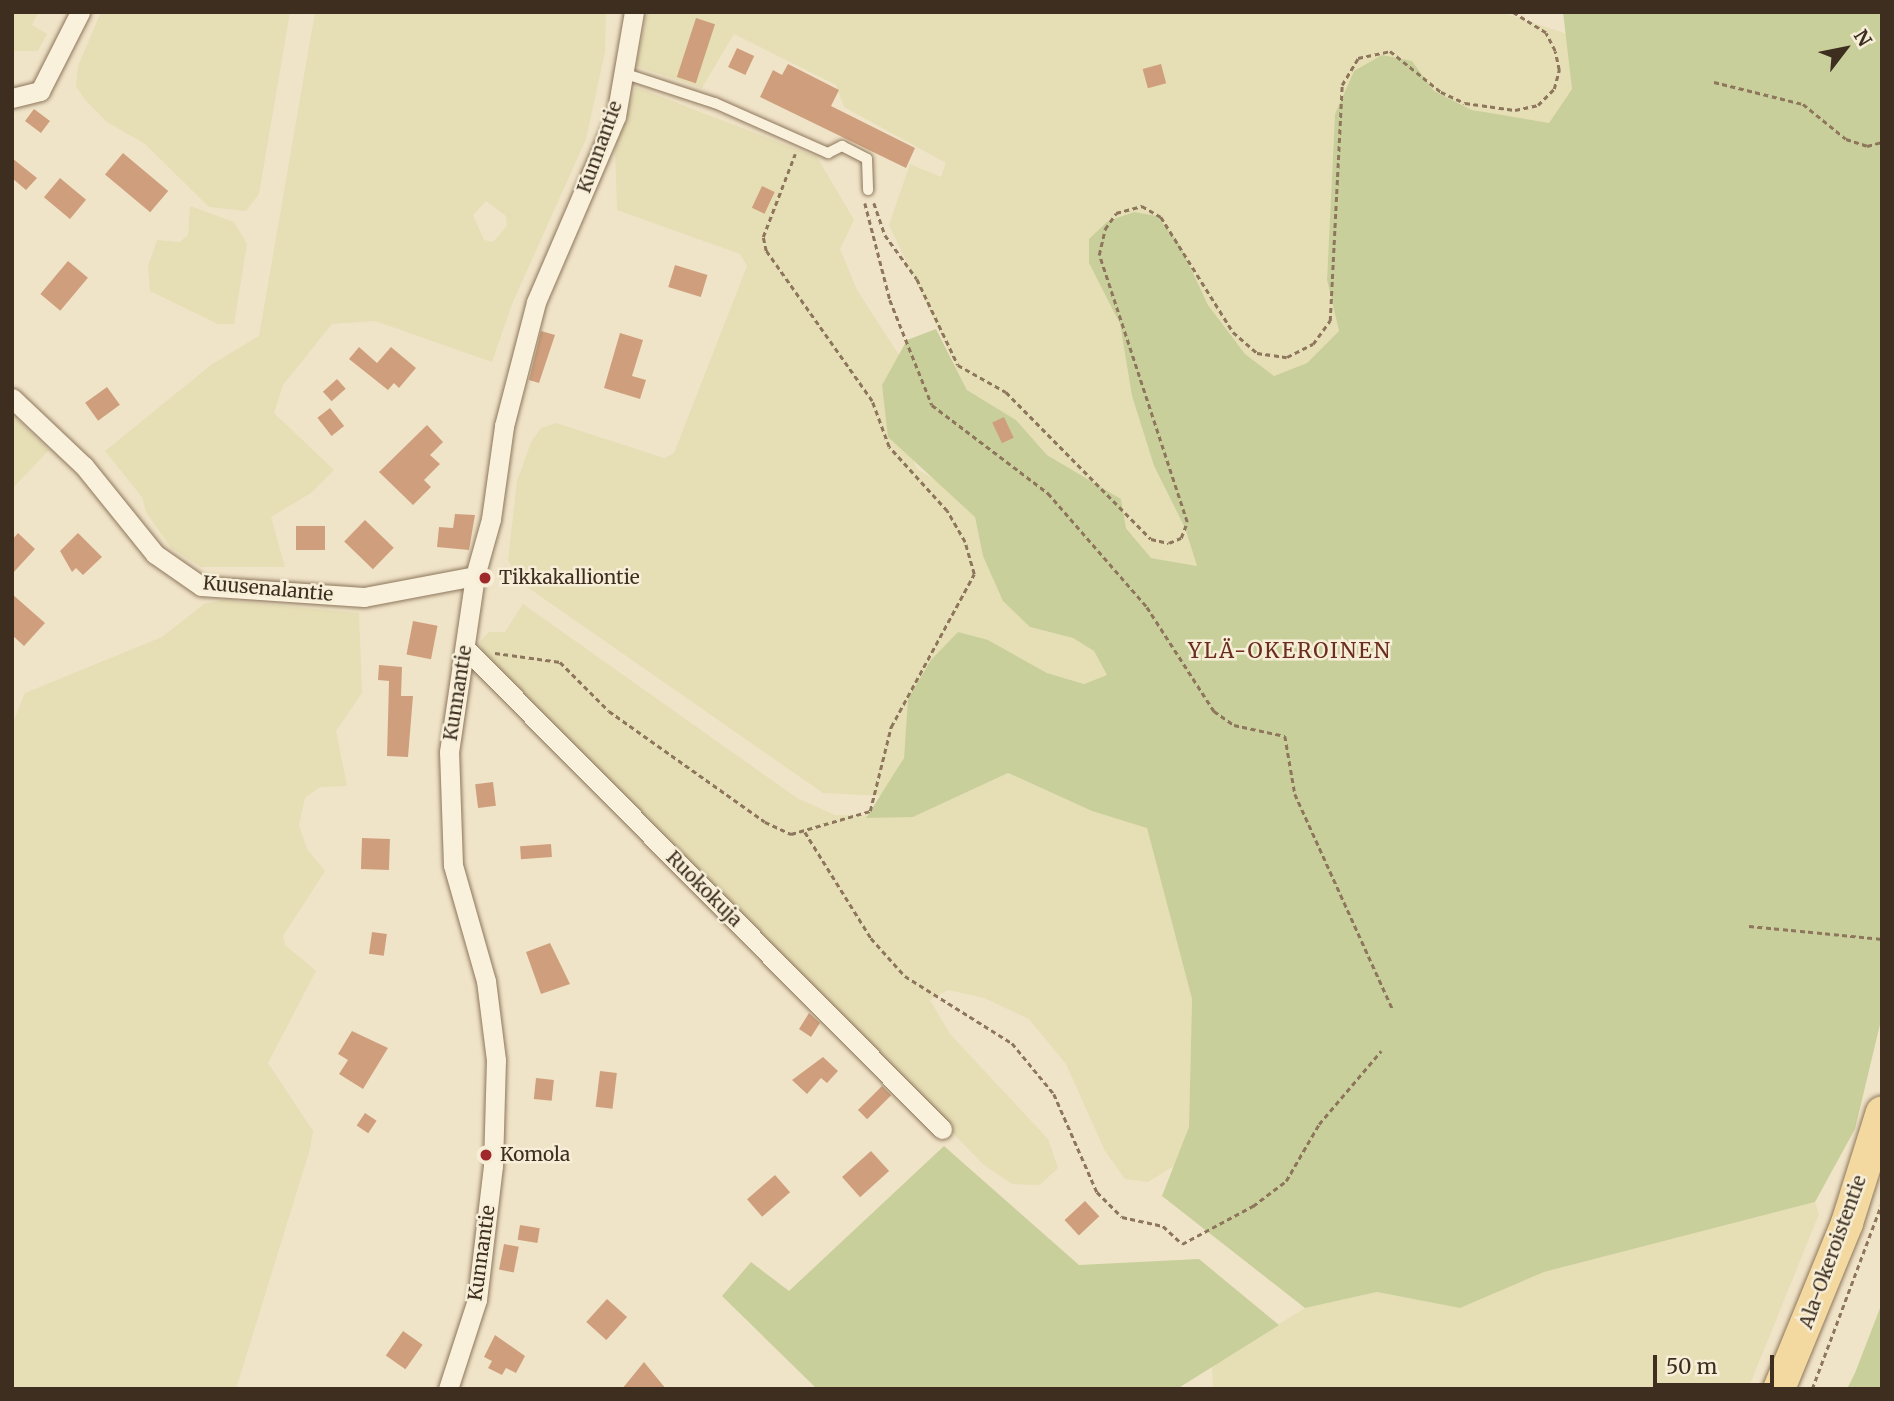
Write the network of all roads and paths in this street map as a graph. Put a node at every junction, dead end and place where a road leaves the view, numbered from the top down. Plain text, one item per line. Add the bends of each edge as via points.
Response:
1 (80, 12) edge
2 (634, 12) edge
3 (1513, 12) edge
4 (623, 73) junction
5 (1714, 82) dead end
6 (12, 98) edge
7 (800, 141) junction
8 (1882, 142) edge
9 (868, 190) junction
10 (12, 398) edge
11 (475, 576) junction
12 (466, 649) junction
13 (805, 832) junction
14 (1749, 926) dead end
15 (1882, 939) edge
16 (1394, 1010) dead end
17 (1381, 1051) dead end
18 (1882, 1112) edge
19 (942, 1129) dead end
20 (1882, 1203) edge
21 (449, 1389) edge
22 (1779, 1389) edge
23 (1812, 1389) edge

1 - 6 street via 40,91
2 - 4 street, Kunnantie
3 - 9 path via 1546,33 1555,51 1559,69 1554,89 1538,105 1515,110 1465,103 1441,92 1390,51 1367,54 1342,85 1329,321 1313,344 1287,357 1257,353 1233,332 1161,217 1142,206 1116,213 1105,229 1099,255 1187,522 1181,538 1169,543 1151,539 1006,392 958,365 917,279 885,235
4 - 7 lane via 715,103
4 - 11 street, Kunnantie via 616,116 536,302
5 - 8 path via 1803,104 1846,139 1867,146
7 - 9 lane via 828,153 842,146 867,159
7 - 13 path via 763,237 766,251 872,401 889,447 947,511 965,542 974,574 891,727 870,811
9 - 16 path via 863,211 871,242 932,405 1048,493 1147,607 1213,711 1234,725 1285,736 1295,794
10 - 11 street, Kuusenalantie via 84,466 155,554 201,586 364,597
11 - 12 street, Kunnantie
12 - 13 path via 560,662 609,711 765,822 791,834
12 - 19 street, Ruokokuja
12 - 21 street, Kunnantie via 449,752 453,865 486,981 496,1060 493,1166 477,1300
13 - 17 path via 871,937 905,976 1012,1043 1054,1094 1097,1192 1122,1217 1163,1226 1182,1244 1263,1200 1286,1181 1319,1124
14 - 15 path
18 - 22 main road, Ala-Okeroistentie via 1847,1223
20 - 23 path

